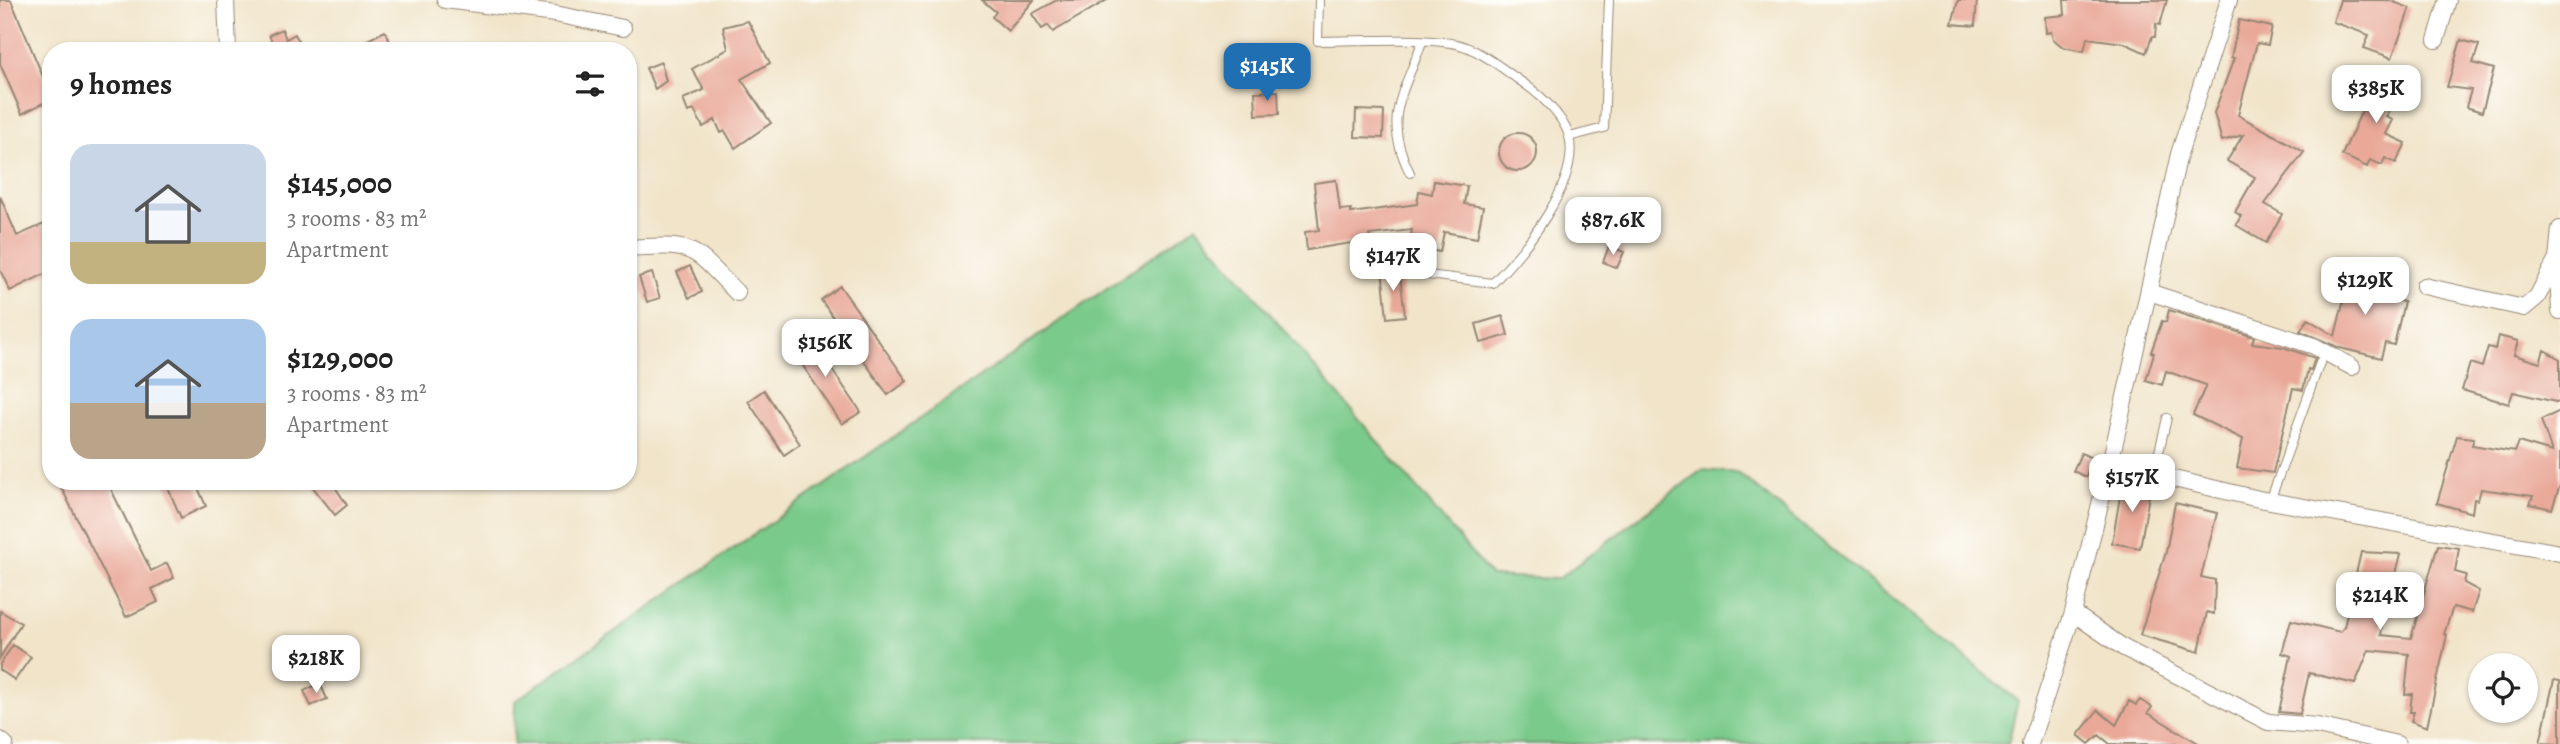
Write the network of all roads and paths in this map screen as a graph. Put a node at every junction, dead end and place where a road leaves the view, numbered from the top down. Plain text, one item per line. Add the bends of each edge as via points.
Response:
1 (226, 0) edge
2 (445, 0) edge
3 (1319, 0) edge
4 (1609, 0) edge
5 (2229, 0) edge
6 (2448, 0) edge
7 (623, 28) dead end
8 (2436, 40) dead end
9 (228, 42) edge
10 (1422, 43) junction
11 (1569, 137) junction
12 (1410, 173) dead end
13 (2560, 229) edge
14 (637, 247) edge
15 (2557, 259) junction
16 (1412, 273) dead end
17 (2424, 286) dead end
18 (2149, 292) junction
19 (737, 293) dead end
20 (2560, 311) edge
21 (2322, 360) dead end
22 (2352, 367) dead end
23 (2167, 418) dead end
24 (2110, 464) junction
25 (2154, 473) junction
26 (2270, 500) junction
27 (2560, 554) edge
28 (2073, 613) junction
29 (0, 740) edge
30 (5, 744) edge
31 (2030, 744) edge
32 (2397, 744) edge

1 - 9 street
2 - 7 street
3 - 10 lane via 1318,41
4 - 11 lane via 1604,128
5 - 18 street via 2179,155
6 - 8 street
10 - 11 lane via 1453,43 1488,58 1559,117
10 - 12 lane via 1395,118 1399,150
11 - 16 lane via 1569,162 1561,190 1493,283
13 - 15 street
14 - 19 street via 679,245 692,249
15 - 17 street via 2537,297 2524,307
15 - 20 street
18 - 22 street via 2314,346
18 - 24 street
21 - 26 lane
23 - 25 lane
24 - 25 street
24 - 28 street
25 - 26 street
26 - 27 street
28 - 31 street
28 - 32 street via 2124,648 2268,722 2317,726
29 - 30 street

